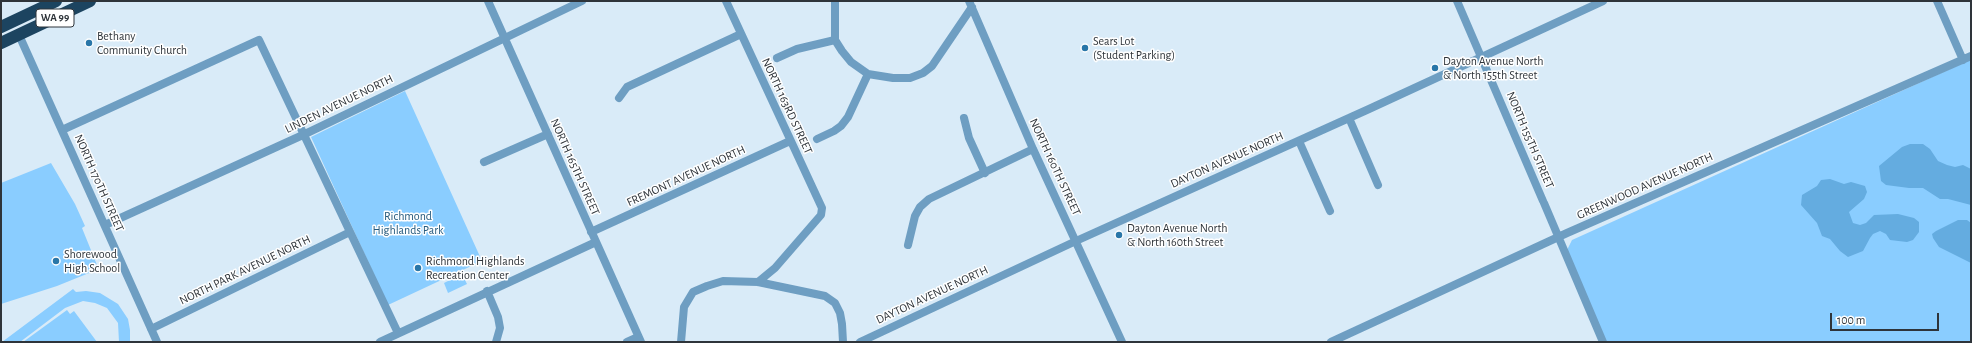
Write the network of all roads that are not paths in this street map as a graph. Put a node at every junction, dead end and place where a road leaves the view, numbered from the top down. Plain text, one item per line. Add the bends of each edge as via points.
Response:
1 (56, 1) edge
2 (90, 1) edge
3 (488, 1) edge
4 (582, 1) edge
5 (726, 1) edge
6 (835, 1) edge
7 (1457, 1) edge
8 (1603, 1) edge
9 (1937, 1) edge
10 (971, 4) edge
11 (1, 27) edge
12 (19, 34) junction
13 (741, 34) junction
14 (505, 37) junction
15 (835, 40) junction
16 (1, 43) edge
17 (1481, 56) junction
18 (777, 58) dead end
19 (1967, 58) edge
20 (868, 74) junction
21 (619, 98) dead end
22 (964, 118) dead end
23 (1349, 118) junction
24 (62, 130) junction
25 (305, 134) junction
26 (548, 134) junction
27 (817, 139) dead end
28 (790, 141) junction
29 (1299, 141) junction
30 (1033, 149) junction
31 (484, 162) dead end
32 (985, 173) junction
33 (1378, 184) dead end
34 (1330, 211) dead end
35 (104, 225) junction
36 (350, 232) junction
37 (591, 232) junction
38 (1559, 237) junction
39 (1076, 241) junction
40 (596, 242) junction
41 (908, 245) dead end
42 (758, 282) junction
43 (487, 291) junction
44 (151, 329) junction
45 (398, 333) junction
46 (640, 339) edge
47 (157, 342) edge
48 (380, 342) edge
49 (496, 342) edge
50 (627, 342) edge
51 (681, 342) edge
52 (843, 342) edge
53 (860, 342) edge
54 (1122, 342) edge
55 (1331, 342) edge
56 (1603, 342) edge

1 - 11 highway, WA 99
2 - 12 highway, WA 99
3 - 14 street, NORTH 165TH STREET
4 - 14 street, LINDEN AVENUE NORTH
5 - 13 street, NORTH 163RD STREET
6 - 15 street
7 - 17 street, NORTH 155TH STREET
8 - 17 street, DAYTON AVENUE NORTH
9 - 19 street
10 - 20 street via 932,66 923,73 910,78
10 - 30 street, NORTH 160TH STREET
12 - 16 highway, WA 99
12 - 24 street, NORTH 170TH STREET
13 - 21 street via 626,88
13 - 28 street, NORTH 163RD STREET
14 - 25 street, LINDEN AVENUE NORTH
14 - 26 street, NORTH 165TH STREET
15 - 18 street via 797,49
15 - 20 street via 851,62
17 - 23 street, DAYTON AVENUE NORTH
17 - 38 street, NORTH 155TH STREET
19 - 38 street, GREENWOOD AVENUE NORTH
20 - 27 street via 848,117 841,126
22 - 32 street via 969,138
23 - 29 street, DAYTON AVENUE NORTH
23 - 33 street
24 - 25 street via 259,40
24 - 35 street, NORTH 170TH STREET
25 - 35 street, LINDEN AVENUE NORTH
25 - 36 street
26 - 31 street
26 - 37 street, NORTH 165TH STREET
28 - 37 street, FREMONT AVENUE NORTH
28 - 42 street, NORTH 163RD STREET via 822,208 821,215 776,268
29 - 34 street
29 - 39 street, DAYTON AVENUE NORTH
30 - 32 street
30 - 39 street, NORTH 160TH STREET
32 - 41 street via 929,199 920,207 915,216
35 - 44 street, NORTH 170TH STREET
36 - 44 street, NORTH PARK AVENUE NORTH
36 - 45 street
37 - 40 street, NORTH 165TH STREET
38 - 55 street, GREENWOOD AVENUE NORTH
38 - 56 street, NORTH 155TH STREET
39 - 53 street, DAYTON AVENUE NORTH
39 - 54 street, NORTH 160TH STREET
40 - 43 street
40 - 46 street, NORTH 165TH STREET
42 - 51 street via 723,281 693,292 684,307
42 - 52 street via 825,296 835,303 840,313
43 - 45 street
43 - 49 street via 500,328
44 - 47 street, NORTH 170TH STREET
45 - 48 street
46 - 50 street

